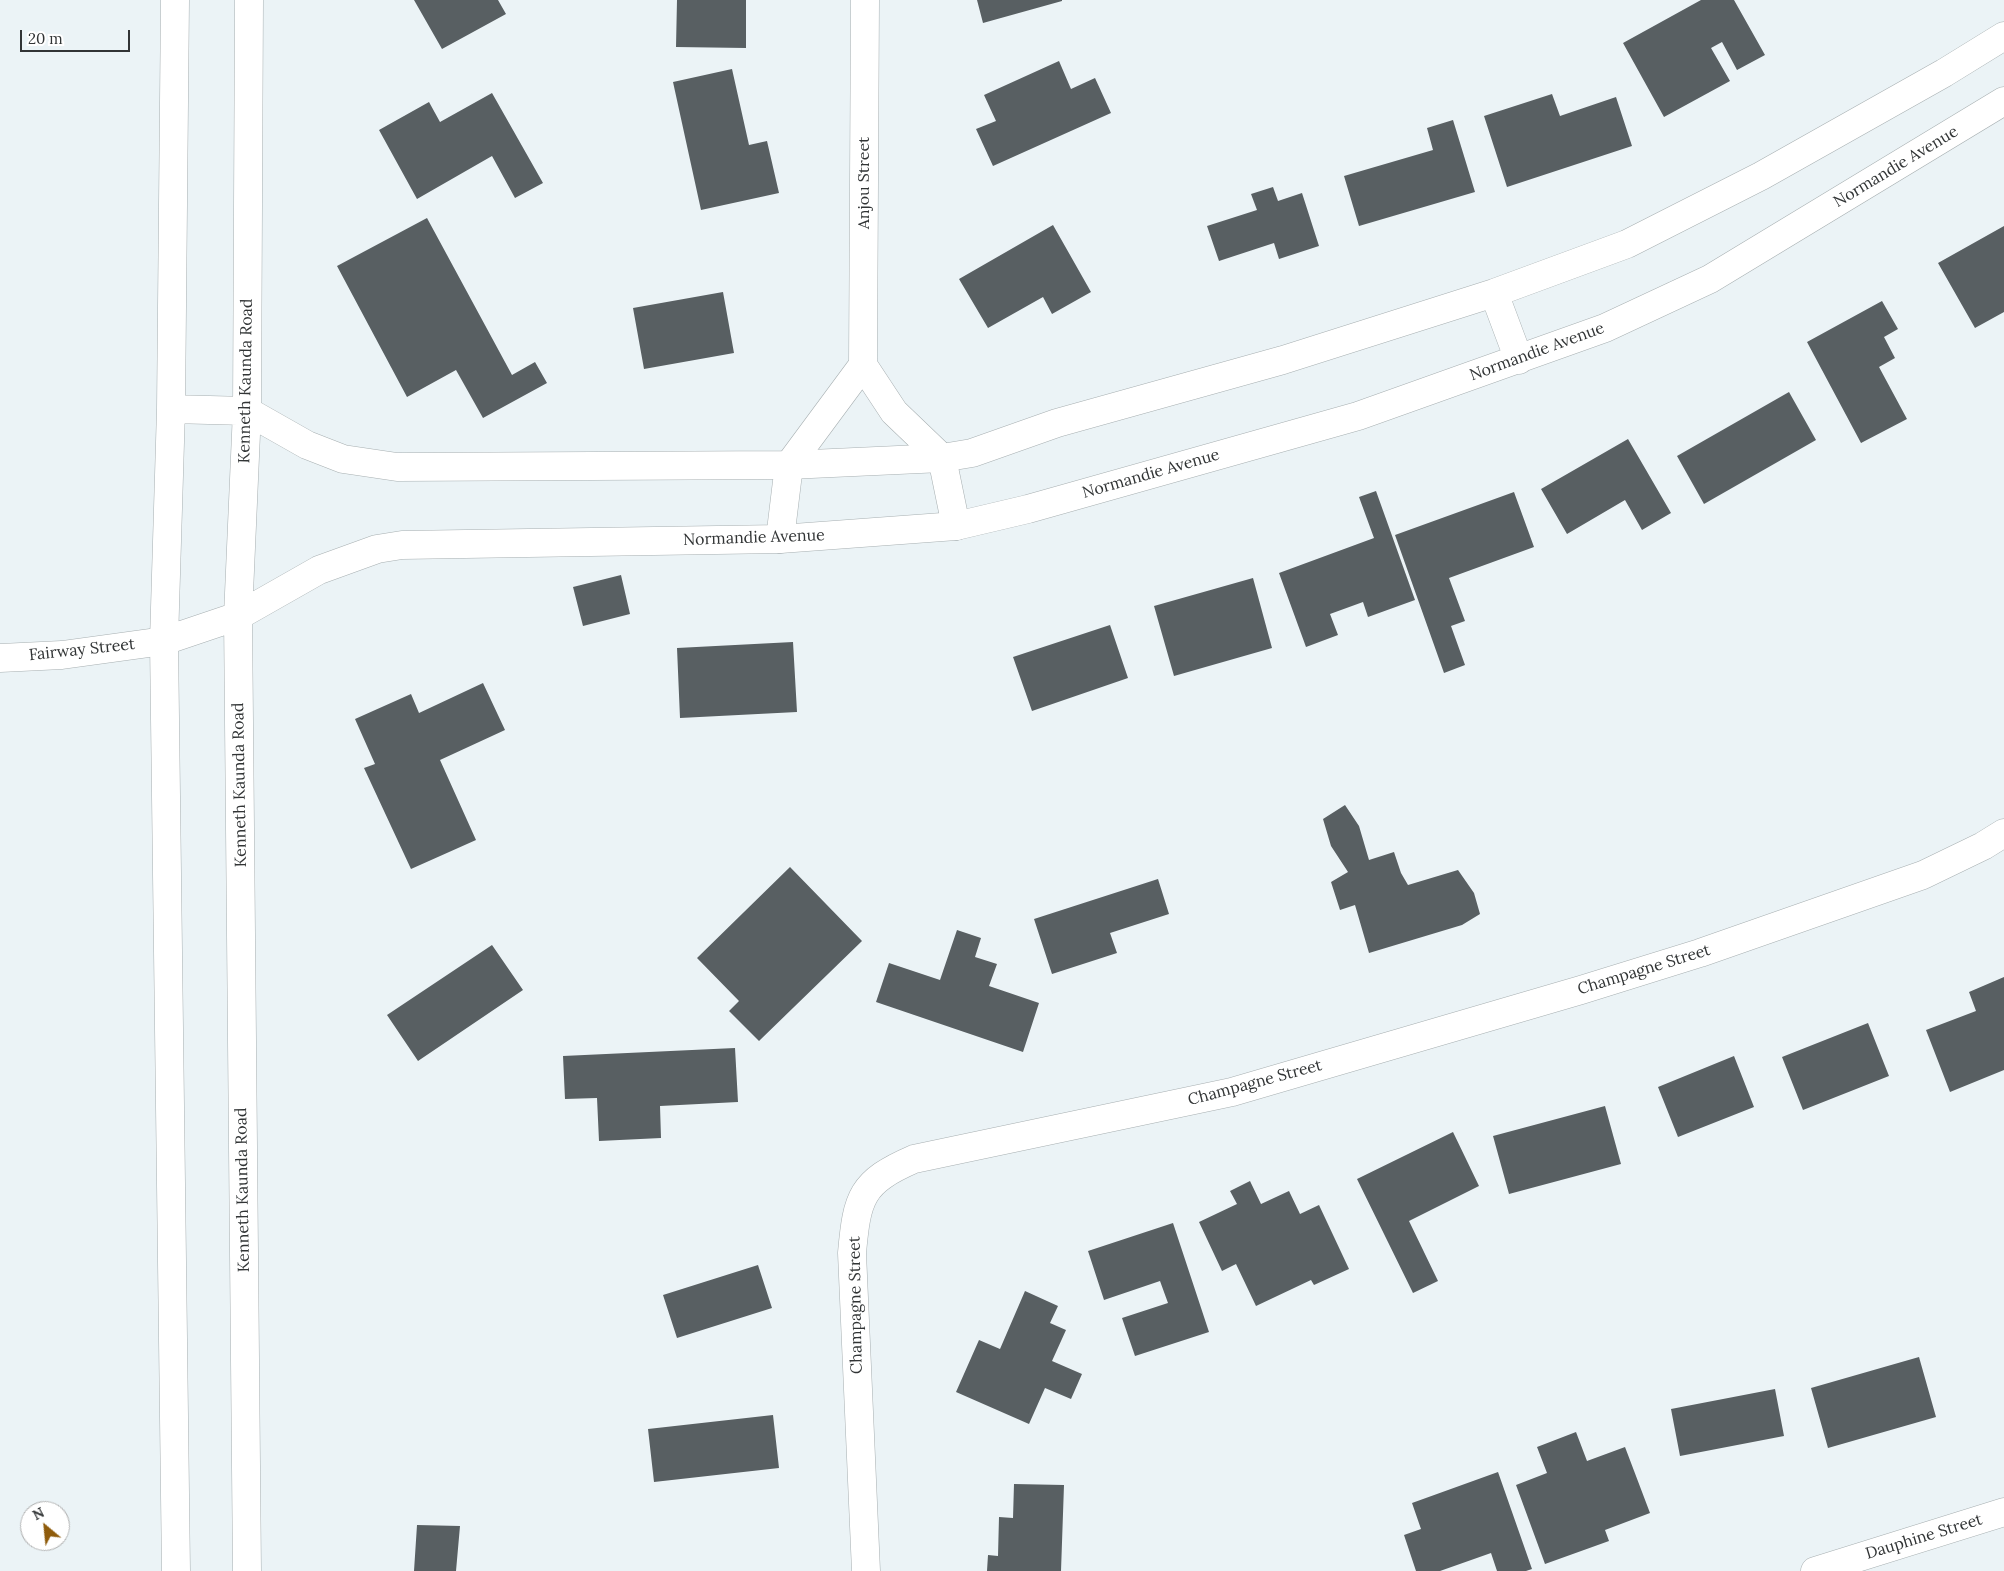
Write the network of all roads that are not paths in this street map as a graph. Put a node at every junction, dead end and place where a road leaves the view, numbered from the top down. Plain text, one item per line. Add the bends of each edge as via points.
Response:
1 (175, 0) edge
2 (249, 0) edge
3 (865, 0) edge
4 (2004, 36) edge
5 (2004, 101) edge
6 (1494, 293) junction
7 (1519, 360) junction
8 (864, 365) junction
9 (171, 409) junction
10 (247, 411) junction
11 (942, 458) junction
12 (789, 465) junction
13 (956, 526) junction
14 (780, 539) junction
15 (238, 616) junction
16 (164, 641) junction
17 (0, 658) edge
18 (2004, 833) edge
19 (2004, 1512) edge
20 (176, 1571) edge
21 (247, 1571) edge
22 (866, 1571) edge
23 (1815, 1571) edge

1 - 9 street
2 - 10 street, Kenneth Kaunda Road
3 - 8 street, Anjou Street
4 - 6 street via 1761,176 1627,244
5 - 7 street, Normandie Avenue via 1710,279 1605,328
6 - 7 street
6 - 11 street via 1283,360 1057,423 972,453
7 - 13 street, Normandie Avenue via 1358,416 1028,509
8 - 11 street via 894,412
8 - 12 street
9 - 10 street
9 - 16 street
10 - 12 street via 307,444 343,459 372,465
10 - 15 street, Kenneth Kaunda Road
11 - 12 street
11 - 13 street
12 - 14 street
13 - 14 street, Normandie Avenue
14 - 15 street, Normandie Avenue via 402,545 377,549 319,570
15 - 16 street, Normandie Avenue
15 - 21 street, Kenneth Kaunda Road
16 - 17 street, Fairway Street via 62,655
16 - 20 street
18 - 22 street, Champagne Street via 1914,878 1709,950 1581,990 1232,1092 914,1159 888,1170 866,1189 856,1217 852,1253
19 - 23 street, Dauphine Street

